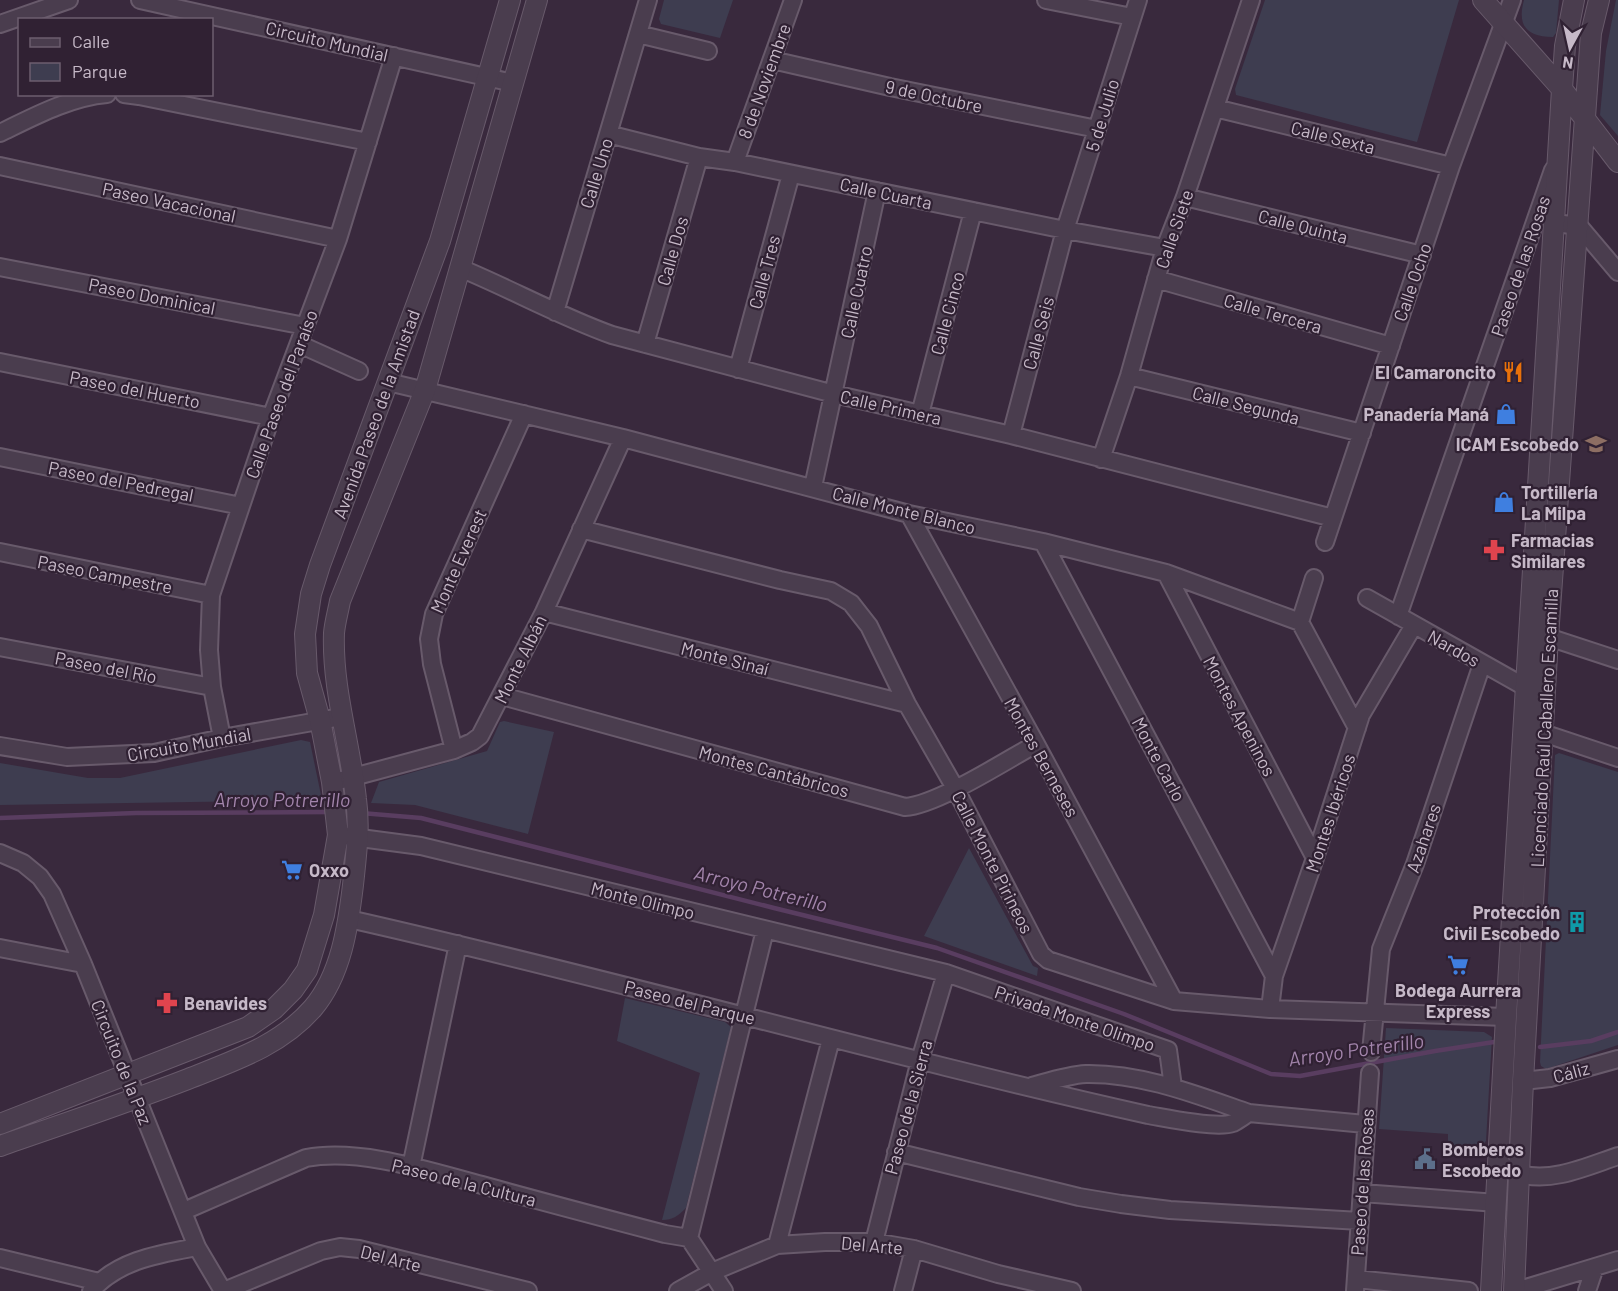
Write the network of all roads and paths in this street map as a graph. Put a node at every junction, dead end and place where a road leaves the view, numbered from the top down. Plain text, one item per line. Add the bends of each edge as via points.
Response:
1 (69, 0) edge
2 (140, 0) edge
3 (510, 0) edge
4 (537, 0) edge
5 (648, 0) edge
6 (793, 0) edge
7 (1046, 0) edge
8 (1138, 0) edge
9 (1251, 0) edge
10 (1483, 0) edge
11 (1512, 0) edge
12 (1574, 0) edge
13 (1599, 0) edge
14 (1132, 17) junction
15 (0, 24) edge
16 (1504, 24) junction
17 (638, 34) junction
18 (708, 51) dead end
19 (394, 56) junction
20 (772, 60) junction
21 (488, 76) junction
22 (513, 83) junction
23 (1562, 89) junction
24 (95, 96) edge
25 (138, 96) edge
26 (1215, 108) junction
27 (1584, 118) junction
28 (1097, 129) junction
29 (0, 133) edge
30 (608, 134) junction
31 (368, 142) junction
32 (1559, 153) junction
33 (699, 157) junction
34 (735, 162) junction
35 (1618, 162) edge
36 (0, 166) edge
37 (1451, 166) junction
38 (791, 174) junction
39 (878, 191) junction
40 (1185, 197) junction
41 (973, 211) junction
42 (1554, 223) junction
43 (1579, 225) junction
44 (1065, 230) junction
45 (338, 239) junction
46 (1165, 248) junction
47 (1422, 255) junction
48 (0, 267) edge
49 (460, 268) junction
50 (1618, 272) edge
51 (1156, 279) junction
52 (555, 312) junction
53 (304, 326) junction
54 (299, 344) junction
55 (645, 344) junction
56 (1391, 346) junction
57 (0, 362) edge
58 (738, 369) junction
59 (359, 371) dead end
60 (1130, 376) junction
61 (388, 382) junction
62 (425, 390) junction
63 (834, 394) junction
64 (524, 414) junction
65 (920, 414) junction
66 (271, 417) junction
67 (1362, 433) junction
68 (1011, 435) junction
69 (623, 438) junction
70 (0, 457) edge
71 (1101, 459) junction
72 (813, 487) junction
73 (241, 506) junction
74 (909, 514) junction
75 (1333, 518) junction
76 (581, 529) junction
77 (1043, 542) junction
78 (1325, 542) dead end
79 (0, 552) edge
80 (1166, 573) junction
81 (1314, 578) dead end
82 (211, 595) junction
83 (1367, 598) dead end
84 (544, 612) junction
85 (1398, 616) junction
86 (1300, 622) junction
87 (1413, 626) junction
88 (1548, 637) junction
89 (0, 647) edge
90 (1618, 660) edge
91 (1482, 664) junction
92 (212, 687) junction
93 (1525, 687) junction
94 (1546, 689) junction
95 (502, 696) junction
96 (907, 704) junction
97 (342, 717) junction
98 (320, 720) junction
99 (1357, 728) junction
100 (1543, 733) junction
101 (222, 738) junction
102 (1036, 744) junction
103 (0, 747) edge
104 (454, 750) junction
105 (1618, 758) edge
106 (352, 778) junction
107 (955, 788) junction
108 (334, 792) junction
109 (338, 829) junction
110 (358, 829) junction
111 (0, 853) edge
112 (1316, 858) junction
113 (349, 919) junction
114 (765, 930) junction
115 (458, 944) junction
116 (0, 948) edge
117 (1510, 950) junction
118 (1531, 952) junction
119 (83, 964) junction
120 (946, 973) junction
121 (1274, 976) junction
122 (1174, 1002) junction
123 (1270, 1009) junction
124 (1375, 1013) junction
125 (745, 1016) junction
126 (1506, 1017) junction
127 (831, 1039) junction
128 (1371, 1052) dead end
129 (1618, 1059) edge
130 (920, 1060) junction
131 (127, 1073) junction
132 (1370, 1073) dead end
133 (1523, 1081) junction
134 (1030, 1087) junction
135 (1173, 1087) junction
136 (137, 1099) junction
137 (1249, 1113) junction
138 (1365, 1124) junction
139 (0, 1125) edge
140 (0, 1146) edge
141 (896, 1152) junction
142 (1618, 1156) edge
143 (1499, 1163) junction
144 (411, 1167) junction
145 (1519, 1174) junction
146 (1362, 1193) junction
147 (1497, 1203) junction
148 (184, 1211) junction
149 (1360, 1221) junction
150 (689, 1238) junction
151 (874, 1242) junction
152 (777, 1245) junction
153 (197, 1247) junction
154 (914, 1249) junction
155 (0, 1258) edge
156 (1618, 1260) edge
157 (1595, 1267) junction
158 (712, 1272) junction
159 (1355, 1285) edge
160 (95, 1287) edge
161 (224, 1291) edge
162 (528, 1291) edge
163 (678, 1291) edge
164 (724, 1291) edge
165 (903, 1291) edge
166 (1071, 1291) edge
167 (1469, 1291) edge
168 (1491, 1291) edge
169 (1515, 1291) edge
170 (1587, 1291) edge

1 - 15 street
2 - 19 street, Circuito Mundial
3 - 21 street, Avenida Paseo de la Amistad
4 - 22 street, Avenida Paseo de la Amistad
5 - 17 street, Calle Uno
6 - 20 street, 8 de Noviembre
7 - 14 street
8 - 14 street, 5 de Julio
9 - 26 street, Calle Siete
10 - 16 street
11 - 16 street, Calle Ocho
12 - 23 street, Licenciado Raúl Caballero Escamilla
13 - 27 street, Licenciado Raúl Caballero Escamilla via 1591,33
14 - 28 street, 5 de Julio
16 - 23 street
16 - 37 street, Calle Ocho
17 - 18 street
17 - 30 street, Calle Uno
19 - 21 street, Circuito Mundial
19 - 31 street, Calle Paseo del Paraíso
20 - 28 street, 9 de Octubre
20 - 34 street, 8 de Noviembre
21 - 22 street, Circuito Mundial
21 - 61 street, Avenida Paseo de la Amistad via 449,214
22 - 49 street, Avenida Paseo de la Amistad
23 - 27 street
23 - 32 street, Licenciado Raúl Caballero Escamilla
24 - 29 street via 48,110
25 - 31 street
26 - 37 street, Calle Sexta
26 - 40 street, Calle Siete
27 - 35 street
27 - 43 street, Licenciado Raúl Caballero Escamilla
28 - 44 street, 5 de Julio
30 - 33 street, Calle Cuarta
30 - 52 street, Calle Uno
31 - 45 street, Calle Paseo del Paraíso
32 - 42 street, Licenciado Raúl Caballero Escamilla
32 - 85 street, Paseo de las Rosas
33 - 34 street, Calle Cuarta
33 - 55 street, Calle Dos
34 - 38 street, Calle Cuarta
36 - 45 street, Paseo Vacacional
37 - 47 street, Calle Ocho
38 - 39 street, Calle Cuarta
38 - 58 street, Calle Tres
39 - 41 street, Calle Cuarta
39 - 63 street, Calle Cuatro
40 - 46 street, Calle Siete
40 - 47 street, Calle Quinta
41 - 44 street, Calle Cuarta
41 - 65 street, Calle Cinco
42 - 43 street
42 - 93 street, Licenciado Raúl Caballero Escamilla
43 - 50 street
43 - 88 street, Licenciado Raúl Caballero Escamilla
44 - 46 street, Calle Cuarta
44 - 68 street, Calle Seis
45 - 53 street, Calle Paseo del Paraíso
46 - 51 street, Calle Siete
47 - 56 street, Calle Ocho
48 - 53 street, Paseo Dominical
49 - 52 street, Calle Primera
49 - 62 street, Avenida Paseo de la Amistad
51 - 56 street, Calle Tercera
51 - 60 street, Calle Siete
52 - 55 street, Calle Primera via 602,332
53 - 54 street, Calle Paseo del Paraíso
54 - 59 street
54 - 66 street, Calle Paseo del Paraíso
55 - 58 street, Calle Primera
56 - 67 street, Calle Ocho
57 - 66 street, Paseo del Huerto
58 - 63 street, Calle Primera
60 - 67 street, Calle Segunda
60 - 71 street, Calle Siete
61 - 62 street, Calle Monte Blanco
61 - 98 street, Avenida Paseo de la Amistad via 311,594 305,634 307,673
62 - 64 street, Calle Monte Blanco
62 - 97 street, Avenida Paseo de la Amistad via 340,601 334,631
63 - 65 street, Calle Primera
63 - 72 street, Calle Cuatro
64 - 69 street, Calle Monte Blanco
64 - 104 street, Monte Everest via 434,614 429,639 432,664
65 - 68 street, Calle Primera
66 - 73 street, Calle Paseo del Paraíso
67 - 75 street, Calle Ocho
68 - 71 street, Calle Primera
69 - 72 street, Calle Monte Blanco
69 - 76 street, Monte Albán
70 - 73 street, Paseo del Pedregal
71 - 75 street, Calle Primera
72 - 74 street, Calle Monte Blanco
73 - 82 street, Calle Paseo del Paraíso
74 - 77 street, Calle Monte Blanco
74 - 102 street, Montes Berneses
75 - 78 street, Calle Ocho
76 - 84 street, Monte Albán
76 - 96 street, Calle Monte Pirineos via 831,591 862,615
77 - 80 street, Calle Monte Blanco
77 - 121 street, Monte Carlo
79 - 82 street, Paseo Campestre
80 - 86 street, Calle Monte Blanco
80 - 112 street, Montes Apeninos
81 - 86 street
82 - 92 street, Calle Paseo del Paraíso
83 - 85 street, Nardos
84 - 95 street, Monte Albán
84 - 96 street, Monte Sinaí
85 - 87 street, Nardos
86 - 99 street
87 - 91 street, Nardos
87 - 99 street, Montes Ibéricos
88 - 90 street
88 - 94 street, Licenciado Raúl Caballero Escamilla
89 - 92 street, Paseo del Río
91 - 93 street, Nardos
91 - 124 street, Azahares via 1382,949
92 - 101 street, Calle Paseo del Paraíso
93 - 94 street, Nardos
93 - 117 street, Licenciado Raúl Caballero Escamilla
94 - 100 street, Licenciado Raúl Caballero Escamilla
95 - 104 street, Monte Albán via 480,735
95 - 107 street, Montes Cantábricos via 905,807 917,806
96 - 107 street, Calle Monte Pirineos
97 - 98 street, Circuito Mundial
97 - 106 street, Avenida Paseo de la Amistad
98 - 101 street, Circuito Mundial
98 - 108 street, Avenida Paseo de la Amistad
99 - 112 street, Montes Ibéricos
100 - 105 street
100 - 118 street, Licenciado Raúl Caballero Escamilla
101 - 103 street, Circuito Mundial via 154,753 106,757 67,757
102 - 107 street, Montes Cantábricos
102 - 122 street, Montes Berneses
104 - 106 street, Monte Albán
106 - 108 street, Monte Albán
106 - 110 street, Avenida Paseo de la Amistad
107 - 122 street, Calle Monte Pirineos via 1044,957
108 - 109 street, Avenida Paseo de la Amistad
109 - 110 street, Monte Olimpo
109 - 131 street, Avenida Paseo de la Amistad via 316,944 307,970 293,990 248,1027
110 - 113 street, Avenida Paseo de la Amistad
110 - 114 street, Monte Olimpo
111 - 119 street, Circuito de la Paz via 23,863 40,877 52,894
112 - 121 street, Montes Ibéricos
113 - 115 street, Paseo del Parque
113 - 136 street, Avenida Paseo de la Amistad via 328,985 313,1008 290,1029 259,1050
114 - 120 street, Monte Olimpo
114 - 125 street
115 - 125 street, Paseo del Parque
115 - 144 street
116 - 119 street
117 - 118 street
117 - 126 street, Licenciado Raúl Caballero Escamilla
118 - 133 street, Licenciado Raúl Caballero Escamilla
119 - 131 street, Circuito de la Paz
120 - 130 street, Paseo de la Sierra
120 - 135 street, Privada Monte Olimpo via 1168,1050
121 - 123 street, Montes Ibéricos
122 - 123 street, Calle Monte Pirineos
123 - 124 street, Calle Monte Pirineos
124 - 126 street, Calle Monte Pirineos
124 - 128 street, Azahares
125 - 127 street, Paseo del Parque
125 - 150 street
126 - 143 street, Licenciado Raúl Caballero Escamilla
127 - 130 street, Paseo del Parque
127 - 152 street
129 - 133 street, Cáliz via 1550,1078
130 - 134 street, Paseo del Parque
130 - 141 street, Paseo de la Sierra
131 - 136 street, Circuito de la Paz
131 - 139 street, Avenida Paseo de la Amistad
132 - 138 street, Paseo de las Rosas
133 - 145 street, Licenciado Raúl Caballero Escamilla
134 - 135 street, Paseo del Parque via 1085,1074
134 - 137 street, Paseo del Parque via 1186,1121 1231,1124
135 - 137 street, Paseo del Parque
136 - 140 street, Avenida Paseo de la Amistad
136 - 148 street, Circuito de la Paz
137 - 138 street, Paseo del Parque
138 - 146 street, Paseo de las Rosas
141 - 149 street via 1121,1204
141 - 151 street, Paseo de la Sierra
142 - 145 street via 1543,1177
143 - 145 street
143 - 147 street, Licenciado Raúl Caballero Escamilla
144 - 148 street, Paseo de la Cultura via 325,1154 306,1158
144 - 150 street, Paseo de la Cultura
145 - 169 street, Licenciado Raúl Caballero Escamilla
146 - 147 street
146 - 149 street, Paseo de las Rosas
147 - 168 street, Licenciado Raúl Caballero Escamilla
148 - 153 street, Circuito de la Paz
149 - 159 street, Paseo de las Rosas
150 - 158 street
151 - 152 street, Del Arte
151 - 154 street, Del Arte
152 - 158 street, Del Arte
153 - 160 street via 126,1265
153 - 161 street, Circuito de la Paz
154 - 165 street
154 - 166 street, Del Arte
155 - 160 street
156 - 157 street
157 - 169 street
157 - 170 street
158 - 163 street, Del Arte
158 - 164 street
159 - 167 street
161 - 162 street, Del Arte via 340,1247

